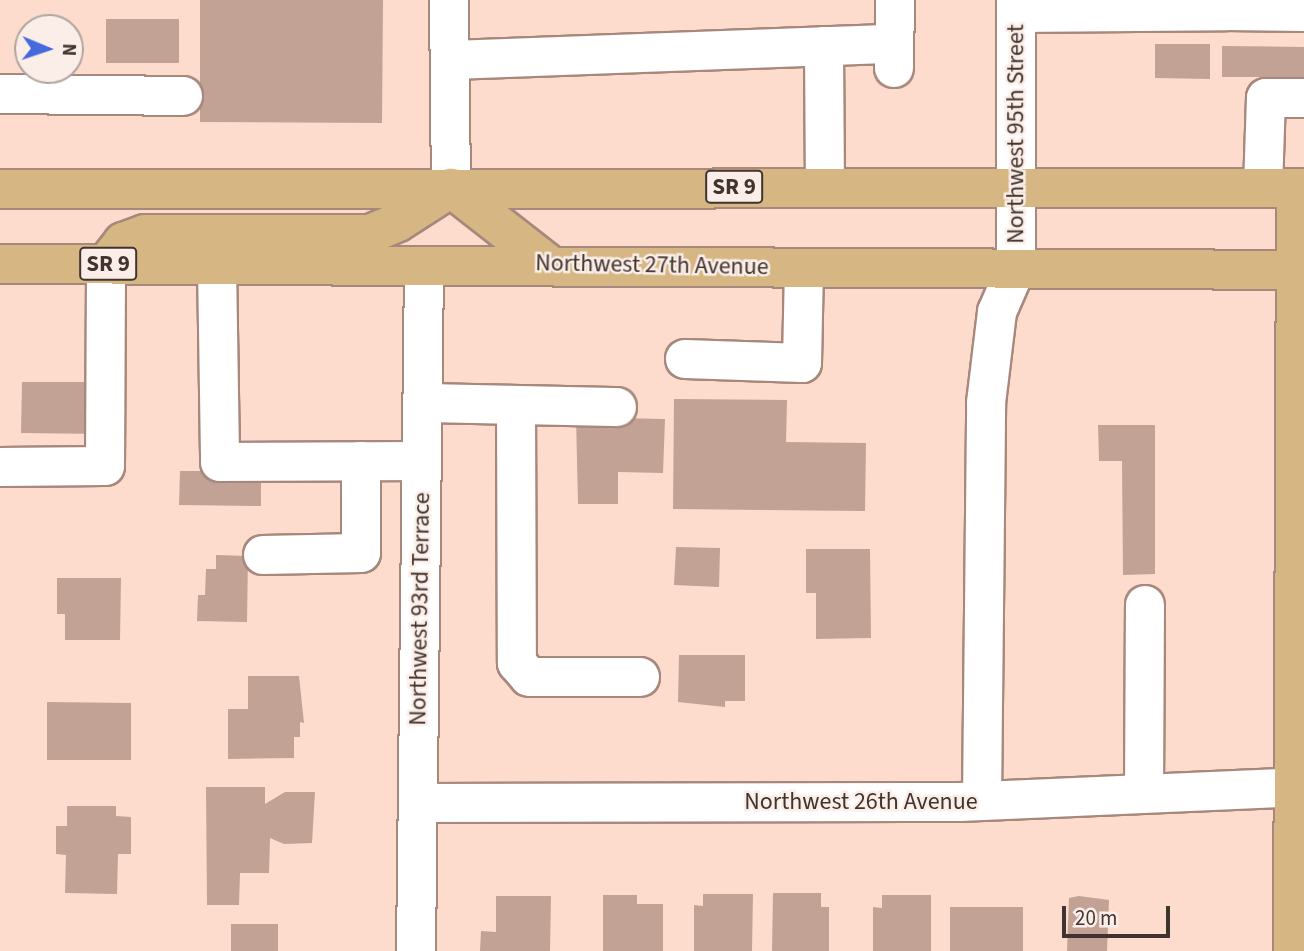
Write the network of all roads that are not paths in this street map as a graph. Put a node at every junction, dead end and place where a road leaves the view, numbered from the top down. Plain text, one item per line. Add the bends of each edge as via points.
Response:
1 (449, 0) edge
2 (895, 0) edge
3 (1227, 5) edge
4 (1016, 6) edge
5 (1304, 12) edge
6 (824, 46) junction
7 (452, 60) junction
8 (0, 94) edge
9 (183, 96) dead end
10 (1304, 98) edge
11 (825, 186) junction
12 (1016, 187) junction
13 (451, 188) junction
14 (1288, 188) edge
15 (0, 190) edge
16 (547, 263) junction
17 (0, 264) edge
18 (106, 264) junction
19 (217, 265) junction
20 (424, 266) junction
21 (804, 268) junction
22 (1016, 268) junction
23 (1301, 270) edge
24 (685, 359) dead end
25 (423, 403) junction
26 (516, 405) junction
27 (617, 407) dead end
28 (361, 461) junction
29 (422, 461) junction
30 (0, 467) edge
31 (263, 555) dead end
32 (1300, 586) edge
33 (1145, 605) dead end
34 (640, 677) dead end
35 (1299, 679) edge
36 (1299, 786) edge
37 (1144, 793) junction
38 (982, 801) junction
39 (418, 803) junction
40 (416, 951) edge
41 (1293, 951) edge

1 - 7 street
2 - 6 street via 894,57
3 - 4 street
3 - 5 street
4 - 12 street, Northwest 95th Street
6 - 7 street
6 - 11 street
7 - 13 street
8 - 9 street
10 - 14 street via 1266,98
11 - 12 main road, SR 9
11 - 13 main road, SR 9
12 - 14 main road, SR 9
12 - 22 street, Northwest 95th Street
13 - 15 main road, SR 9
13 - 16 main road
13 - 18 main road via 370,234 145,234 123,242
14 - 23 main road
16 - 20 main road, Northwest 27th Avenue / SR 9
16 - 21 main road, Northwest 27th Avenue / SR 9
17 - 18 main road, Northwest 27th Avenue / SR 9
18 - 19 main road, Northwest 27th Avenue / SR 9
18 - 30 street via 105,466
19 - 20 main road, Northwest 27th Avenue / SR 9
19 - 28 street via 220,462
20 - 25 street, Northwest 93rd Terrace
21 - 22 main road, Northwest 27th Avenue / SR 9
21 - 24 street via 803,363
22 - 23 main road, Northwest 27th Avenue / SR 9
22 - 38 street via 997,312 989,351
23 - 32 main road
25 - 26 street
25 - 29 street, Northwest 93rd Terrace
26 - 27 street
26 - 34 street via 517,663 529,677
28 - 29 street
28 - 31 street via 361,553
29 - 39 street, Northwest 93rd Terrace
32 - 35 main road
33 - 37 street
35 - 36 main road
36 - 37 street, Northwest 26th Avenue
36 - 41 main road
37 - 38 street, Northwest 26th Avenue
38 - 39 street, Northwest 26th Avenue
39 - 40 street, Northwest 93rd Terrace

